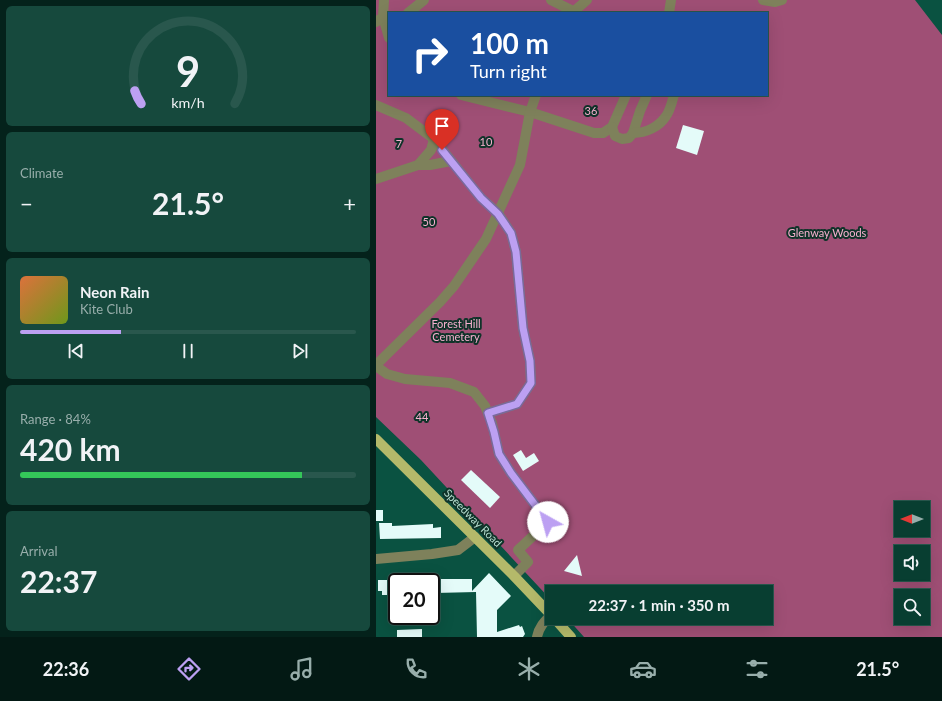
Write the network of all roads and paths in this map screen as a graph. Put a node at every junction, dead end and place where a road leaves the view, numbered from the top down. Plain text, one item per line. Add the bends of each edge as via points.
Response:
1 (384, 0) edge
2 (424, 0) edge
3 (551, 0) edge
4 (588, 0) edge
5 (671, 0) edge
6 (763, 0) edge
7 (782, 0) edge
8 (409, 12) edge
9 (573, 12) edge
10 (669, 12) edge
11 (381, 15) edge
12 (388, 35) edge
13 (465, 96) edge
14 (536, 96) edge
15 (626, 96) edge
16 (647, 96) edge
17 (674, 96) edge
18 (376, 104) edge
19 (530, 112) junction
20 (612, 127) junction
21 (633, 133) junction
22 (434, 139) junction
23 (450, 160) junction
24 (418, 165) junction
25 (376, 179) edge
26 (498, 214) junction
27 (376, 366) edge
28 (488, 413) junction
29 (376, 439) edge
30 (475, 537) junction
31 (376, 559) edge
32 (514, 576) junction
33 (545, 609) edge
34 (545, 621) edge
35 (560, 625) edge
36 (537, 637) edge
37 (570, 637) edge

1 - 11 street
2 - 8 street
3 - 9 street
4 - 9 street
5 - 10 street
6 - 7 street
11 - 12 street
13 - 19 street
14 - 19 street
15 - 20 street
16 - 21 street
17 - 21 street via 667,116 660,124 642,133
18 - 22 street via 406,118
19 - 20 street via 594,133 603,133
19 - 26 street via 520,165
20 - 21 street via 616,136 622,139 629,138
22 - 23 street
22 - 24 street via 431,150
23 - 24 street
23 - 26 street via 481,198
24 - 25 street
26 - 27 street via 486,239 454,286
26 - 28 street via 511,233 516,252 531,383 517,404
27 - 28 street via 387,374 405,379 450,383 474,392
28 - 32 street via 499,454 548,522 518,550 528,562
29 - 30 main road, Speedway Road
30 - 31 street via 458,550
30 - 32 main road, Speedway Road
32 - 33 main road, Speedway Road
34 - 36 street via 541,624
35 - 37 main road, Speedway Road

